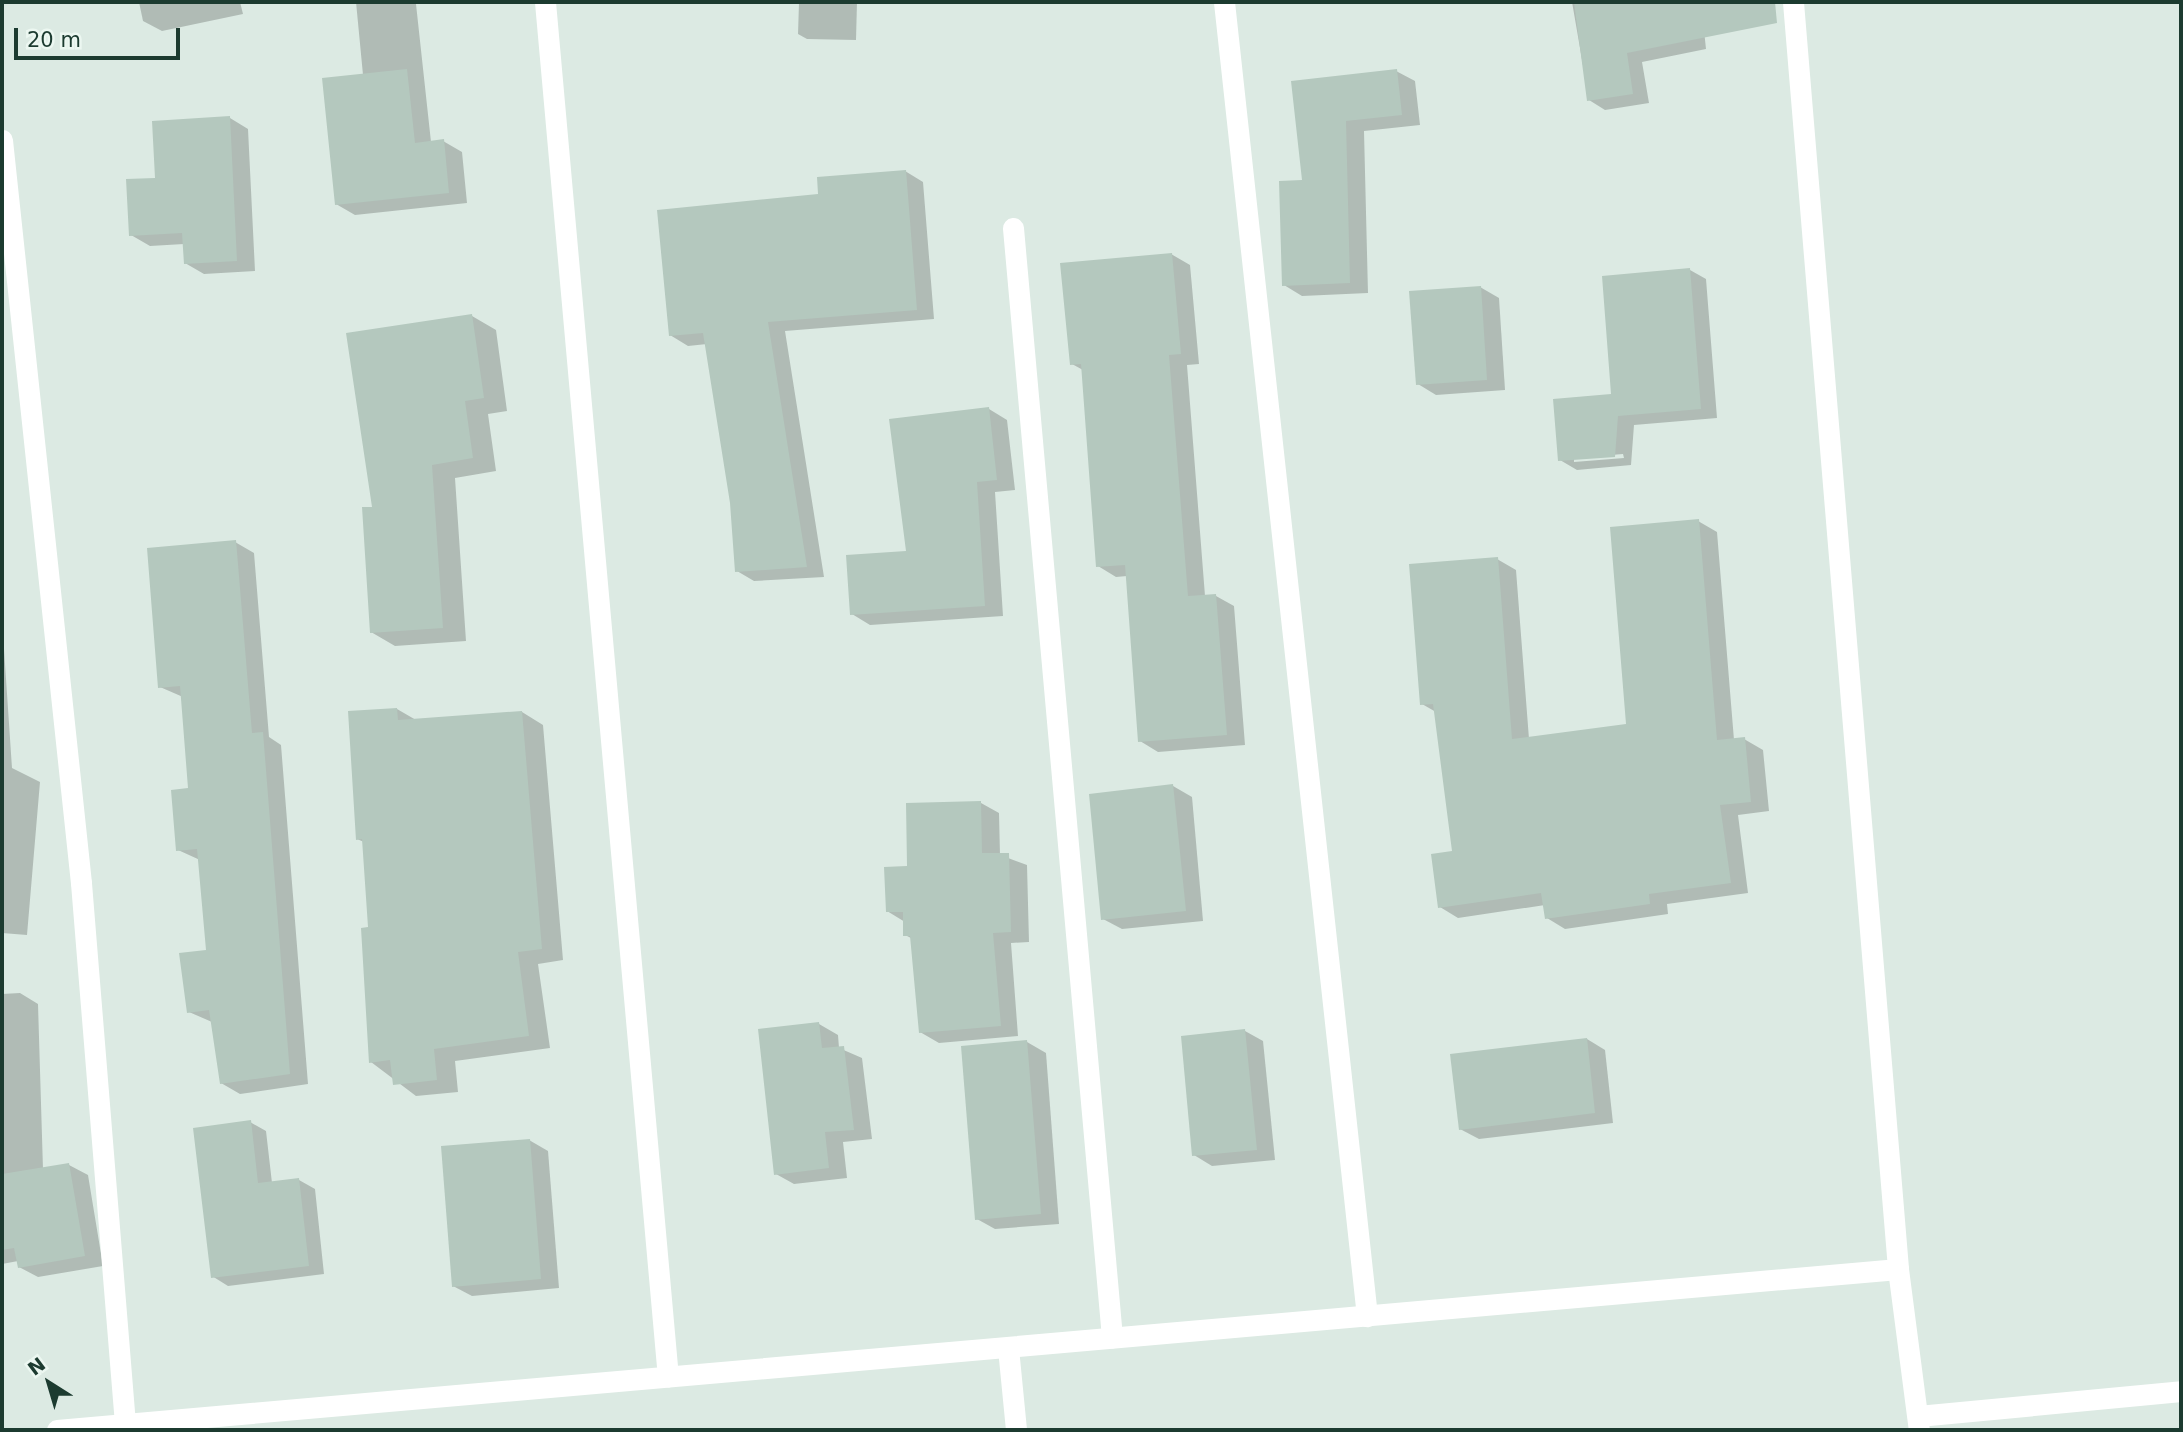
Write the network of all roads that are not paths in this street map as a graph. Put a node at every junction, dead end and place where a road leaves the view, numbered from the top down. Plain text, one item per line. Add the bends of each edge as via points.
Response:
1 (545, 2) edge
2 (1224, 2) edge
3 (1793, 2) edge
4 (2, 140) edge
5 (1013, 228) dead end
6 (1898, 1269) junction
7 (1367, 1316) junction
8 (1112, 1338) junction
9 (1008, 1348) junction
10 (668, 1377) junction
11 (2181, 1391) edge
12 (1919, 1423) edge
13 (125, 1424) junction
14 (57, 1430) edge
15 (1016, 1430) edge

1 - 10 street
2 - 7 street
3 - 6 street
4 - 13 street via 81,883
5 - 8 street
6 - 7 street
6 - 12 street
7 - 8 street
8 - 9 street
9 - 10 street
9 - 15 street
10 - 13 street
11 - 12 street
13 - 14 street

